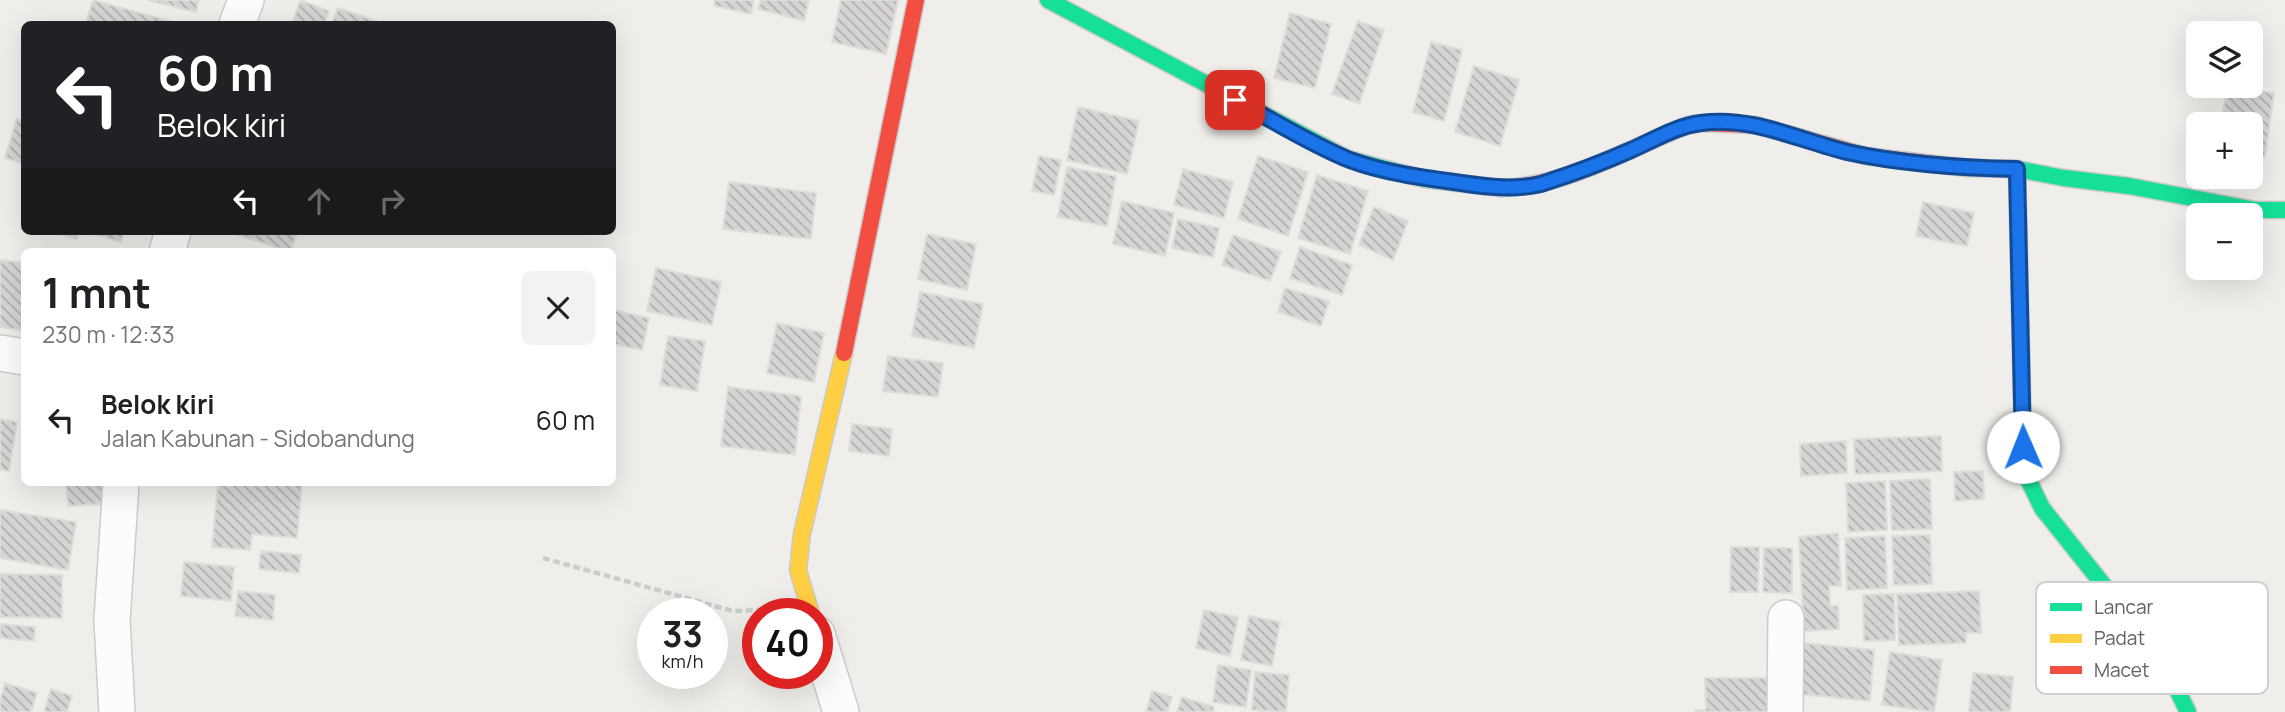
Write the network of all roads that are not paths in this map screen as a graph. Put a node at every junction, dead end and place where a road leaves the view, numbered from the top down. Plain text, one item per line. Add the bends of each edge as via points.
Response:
1 (246, 0) edge
2 (916, 0) edge
3 (1048, 0) edge
4 (238, 21) edge
5 (2017, 169) junction
6 (2285, 210) edge
7 (0, 353) edge
8 (21, 356) edge
9 (121, 486) edge
10 (2099, 582) edge
11 (806, 598) edge
12 (1786, 618) dead end
13 (833, 686) edge
14 (2179, 694) edge
15 (117, 712) edge
16 (841, 712) edge
17 (1785, 712) edge
18 (2188, 712) edge

1 - 4 street
2 - 11 street via 840,375 802,534 798,570
3 - 5 street via 1326,149 1361,164 1410,176 1529,187 1703,122 1771,128 1875,157
5 - 6 street via 2256,210
5 - 10 street via 2023,447 2029,488
7 - 8 street
9 - 15 street via 112,620
12 - 17 street
13 - 16 street
14 - 18 street

